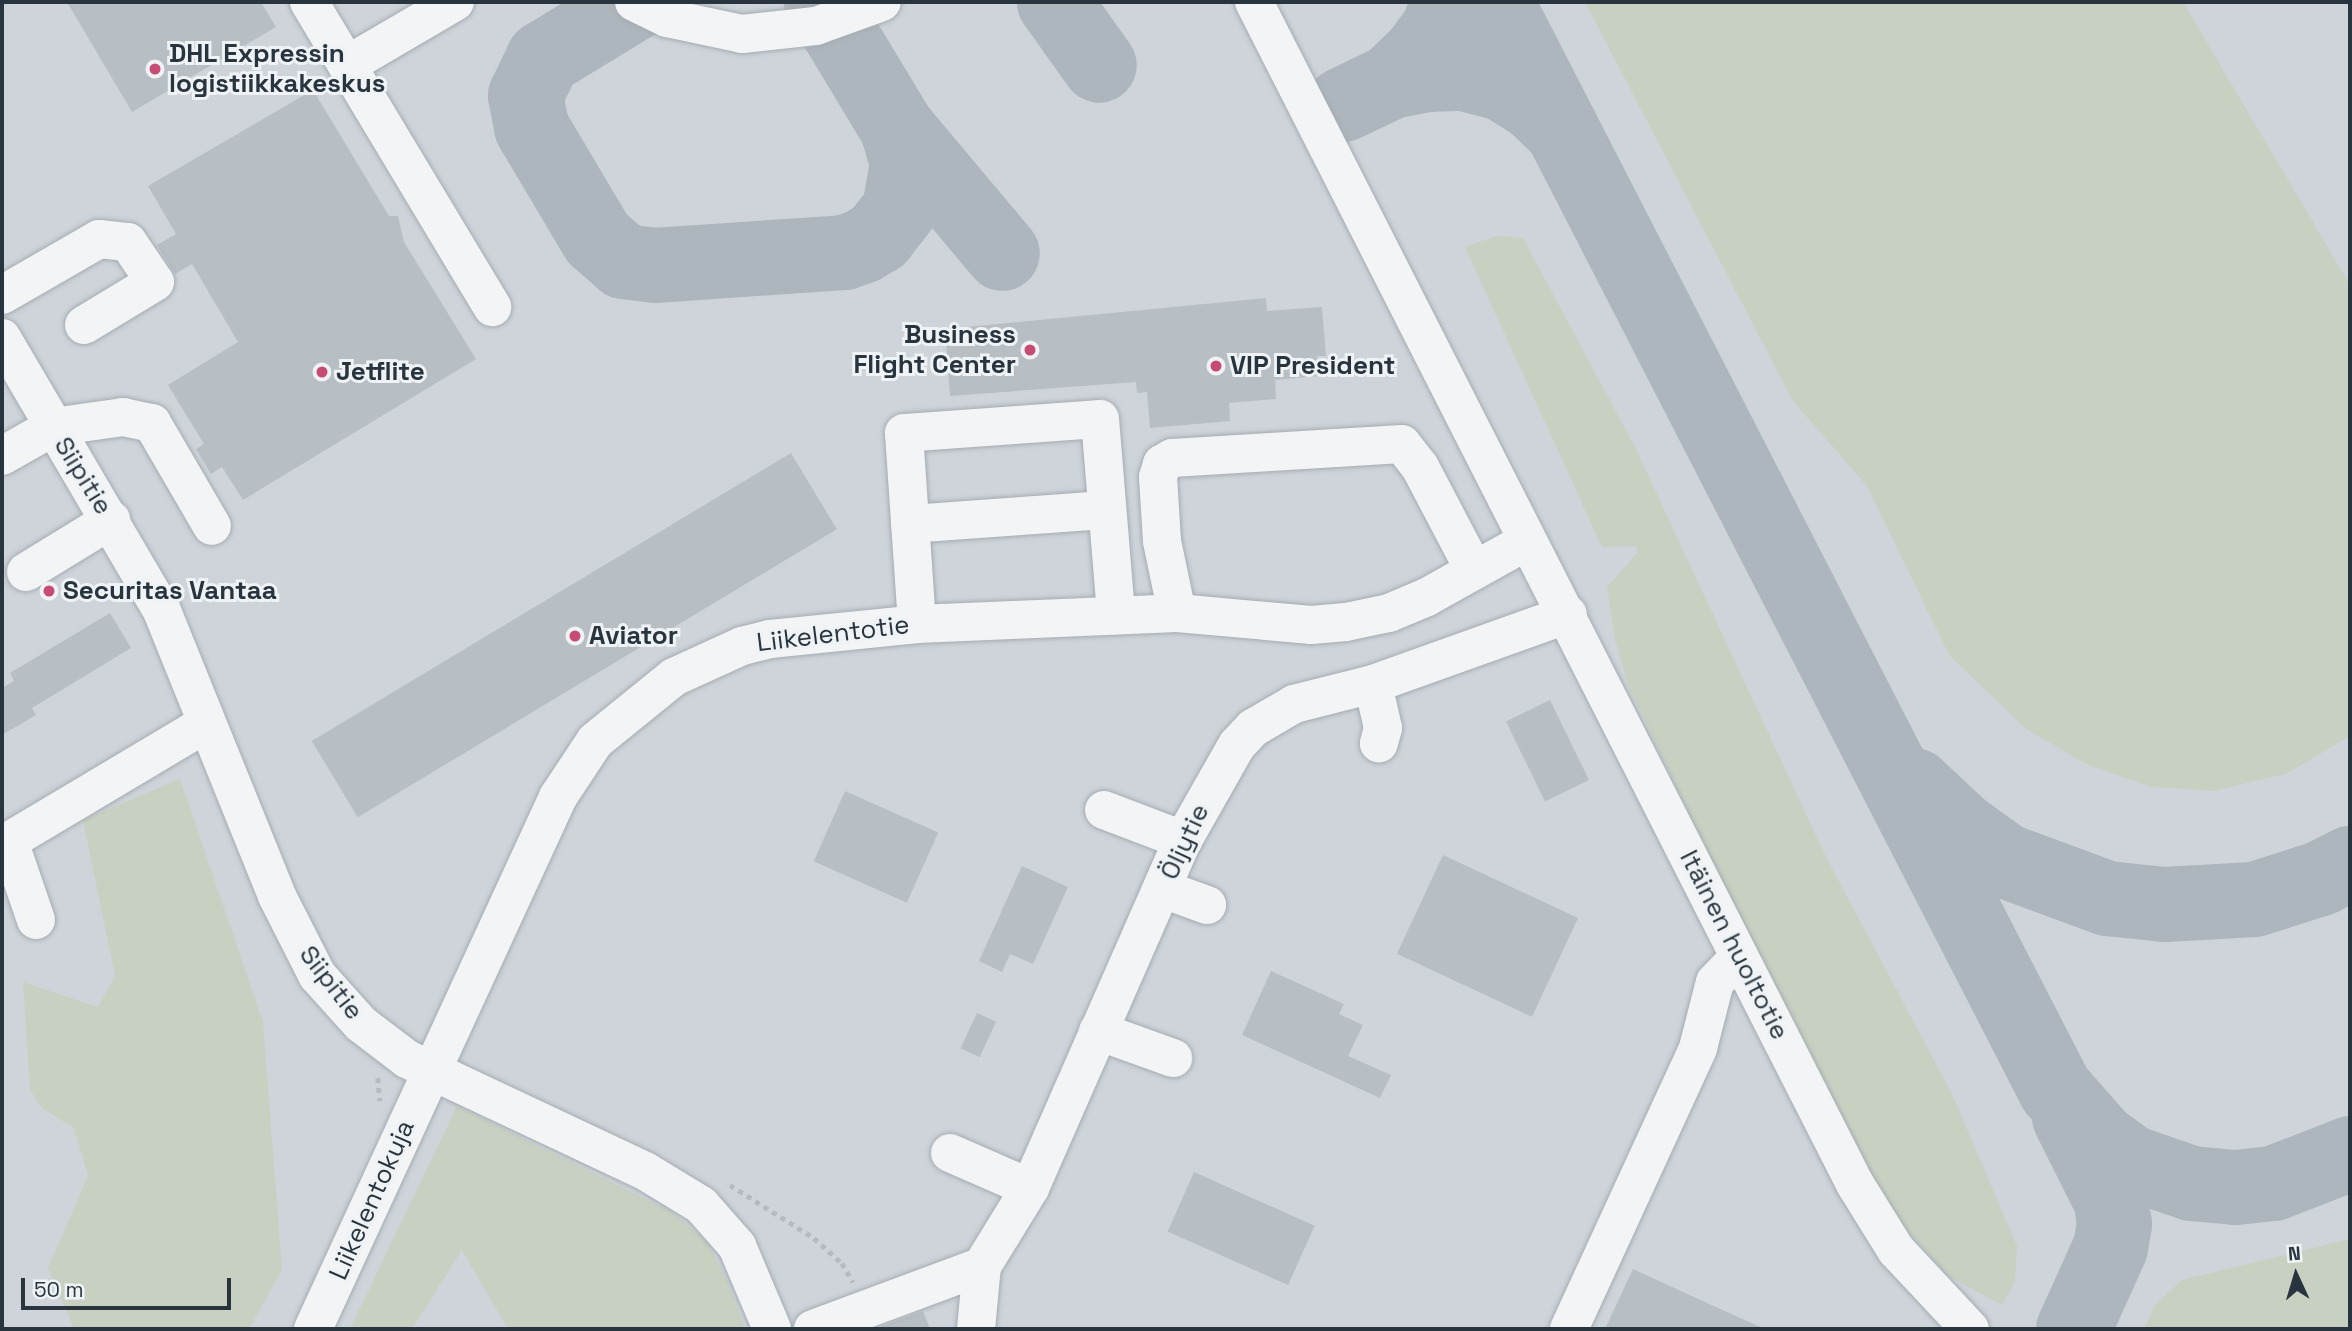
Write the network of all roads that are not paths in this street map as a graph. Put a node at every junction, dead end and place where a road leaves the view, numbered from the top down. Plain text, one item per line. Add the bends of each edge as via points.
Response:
1 (309, 2) edge
2 (455, 2) edge
3 (634, 2) edge
4 (883, 2) edge
5 (1254, 2) edge
6 (347, 65) junction
7 (2, 295) edge
8 (492, 307) dead end
9 (84, 326) dead end
10 (2, 338) edge
11 (53, 427) junction
12 (2, 456) edge
13 (1107, 510) junction
14 (111, 520) junction
15 (910, 524) junction
16 (212, 526) dead end
17 (1527, 541) junction
18 (1474, 570) junction
19 (26, 572) dead end
20 (1177, 613) junction
21 (1568, 614) junction
22 (1116, 615) junction
23 (916, 624) junction
24 (1373, 684) junction
25 (207, 723) junction
26 (1379, 743) dead end
27 (1104, 810) dead end
28 (1183, 840) junction
29 (1163, 889) junction
30 (1207, 905) dead end
31 (36, 920) dead end
32 (1739, 957) junction
33 (1098, 1031) junction
34 (1173, 1058) dead end
35 (430, 1072) junction
36 (950, 1153) dead end
37 (1030, 1188) junction
38 (982, 1266) junction
39 (313, 1329) edge
40 (772, 1329) edge
41 (813, 1329) edge
42 (976, 1329) edge
43 (1569, 1329) edge
44 (1970, 1329) edge

1 - 6 street
2 - 6 street
3 - 4 street via 667,18 742,34 816,26
5 - 17 street, Itäinen huoltotie
6 - 8 street
7 - 9 street via 99,239 128,242 155,282
10 - 11 street, Siipitie
11 - 12 street, Siipitie
11 - 14 street, Siipitie
11 - 16 street via 123,418 152,423
13 - 15 street
13 - 15 street via 1100,419 904,433
13 - 22 street
14 - 19 street
14 - 25 street, Siipitie via 162,611
15 - 23 street
17 - 18 street, Liikelentotie
17 - 21 street, Itäinen huoltotie
18 - 20 street, Liikelentotie via 1427,597 1346,622 1311,625
18 - 20 street via 1420,467 1402,444 1172,458 1162,464 1158,477 1162,541 1176,591
20 - 22 street, Liikelentotie
21 - 24 street, Öljytie
21 - 32 street, Itäinen huoltotie
22 - 23 street, Liikelentotie
23 - 35 street, Liikelentotie via 816,632 743,646 674,677 616,720 595,741 558,797
24 - 26 street via 1382,720
24 - 28 street, Öljytie via 1294,704 1253,728 1223,765
25 - 31 street via 9,841
25 - 35 street, Siipitie via 277,896 317,975 361,1024
27 - 28 street
28 - 29 street, Öljytie
29 - 30 street
29 - 33 street, Öljytie
32 - 43 street via 1715,982 1698,1048
32 - 44 street, Itäinen huoltotie via 1855,1184 1896,1250
33 - 34 street
33 - 37 street, Öljytie
35 - 39 street, Liikelentokuja
35 - 40 street, Siipitie via 645,1171 701,1205 737,1245
36 - 37 street
37 - 38 street, Öljytie
38 - 41 street
38 - 42 street, Öljytie

